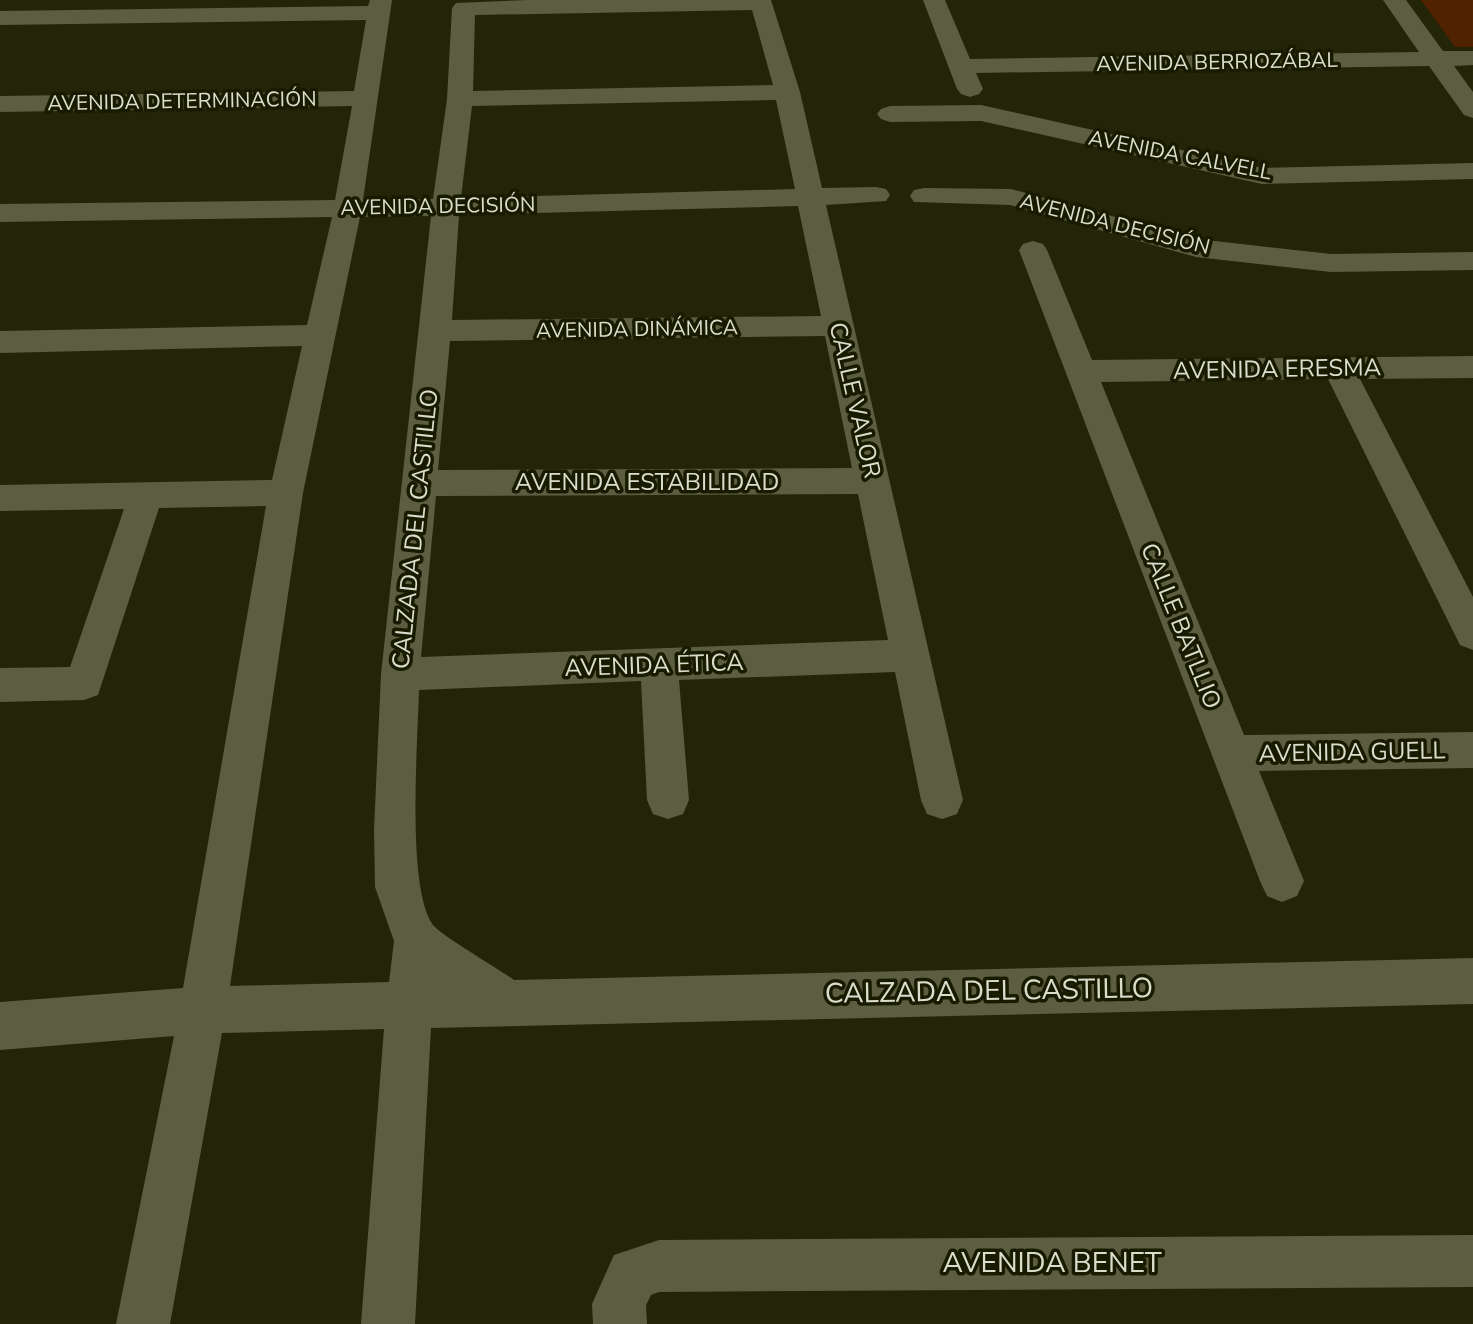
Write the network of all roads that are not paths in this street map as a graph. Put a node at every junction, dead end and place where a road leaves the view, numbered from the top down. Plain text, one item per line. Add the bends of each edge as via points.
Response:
1 (934, 0) edge
2 (1394, 0) edge
3 (762, 2) joint
4 (380, 7) edge
5 (0, 18) edge
6 (1435, 58) junction
7 (1473, 58) edge
8 (960, 66) junction
9 (787, 92) junction
10 (364, 98) junction
11 (460, 99) junction
12 (0, 104) edge
13 (1473, 110) edge
14 (981, 113) junction
15 (890, 114) dead end
16 (1473, 171) edge
17 (876, 195) dead end
18 (924, 196) dead end
19 (809, 197) junction
20 (446, 207) junction
21 (348, 208) junction
22 (0, 213) edge
23 (1033, 250) dead end
24 (1473, 261) edge
25 (838, 326) junction
26 (436, 331) junction
27 (319, 335) junction
28 (0, 342) edge
29 (1473, 367) edge
30 (1338, 368) junction
31 (1080, 371) junction
32 (874, 481) junction
33 (420, 483) junction
34 (286, 493) junction
35 (146, 495) junction
36 (0, 498) edge
37 (1473, 634) edge
38 (909, 655) junction
39 (659, 665) junction
40 (400, 674) junction
41 (0, 685) edge
42 (1473, 750) edge
43 (1231, 753) junction
44 (668, 800) dead end
45 (942, 800) dead end
46 (1283, 881) dead end
47 (417, 941) junction
48 (1473, 981) edge
49 (505, 1001) junction
50 (409, 1005) junction
51 (203, 1010) junction
52 (0, 1026) edge
53 (1473, 1261) edge
54 (143, 1324) edge
55 (387, 1324) edge
56 (620, 1324) edge

1 - 8 street
2 - 6 street
3 - 9 street, CALLE VALOR
3 - 11 street, CALZADA DEL CASTILLO via 464,8
4 - 5 street
4 - 10 street
6 - 7 street, AVENIDA BERRIOZÁBAL
6 - 8 street, AVENIDA BERRIOZÁBAL
6 - 13 street
8 - 14 street
9 - 11 street
9 - 19 street, CALLE VALOR
10 - 12 street, AVENIDA DETERMINACIÓN
10 - 21 street
11 - 20 street, CALZADA DEL CASTILLO
14 - 15 street, AVENIDA CALVELL
14 - 16 street, AVENIDA CALVELL via 1262,176
17 - 19 street, AVENIDA DECISIÓN
18 - 24 street, AVENIDA DECISIÓN via 1011,197 1196,248 1331,263
19 - 20 street, AVENIDA DECISIÓN
19 - 25 street, CALLE VALOR
20 - 21 street, AVENIDA DECISIÓN
20 - 26 street, CALZADA DEL CASTILLO
21 - 22 street, AVENIDA DECISIÓN
21 - 27 street
23 - 31 street, CALLE BATLLIO
25 - 26 street, AVENIDA DINÁMICA
25 - 32 street, CALLE VALOR
26 - 33 street, CALZADA DEL CASTILLO
27 - 28 street
27 - 34 street
29 - 30 street, AVENIDA ERESMA
30 - 31 street, AVENIDA ERESMA
30 - 37 street
31 - 43 street, CALLE BATLLIO
32 - 33 street, AVENIDA ESTABILIDAD
32 - 38 street, CALLE VALOR
33 - 40 street, CALZADA DEL CASTILLO
34 - 35 street
34 - 51 street
35 - 36 street
35 - 41 street via 84,683
38 - 39 street, AVENIDA ÉTICA
38 - 45 street, CALLE VALOR
39 - 40 street, AVENIDA ÉTICA
39 - 44 street
40 - 47 street, CALZADA DEL CASTILLO via 394,830 397,887
42 - 43 street, AVENIDA GUELL
43 - 46 street, CALLE BATLLIO
47 - 49 street
47 - 50 street
48 - 49 street, CALZADA DEL CASTILLO
49 - 50 street, CALZADA DEL CASTILLO
50 - 51 street, CALZADA DEL CASTILLO
50 - 55 street
51 - 52 street, CALZADA DEL CASTILLO
51 - 54 street
53 - 56 street, AVENIDA BENET via 659,1266 633,1274 619,1304

